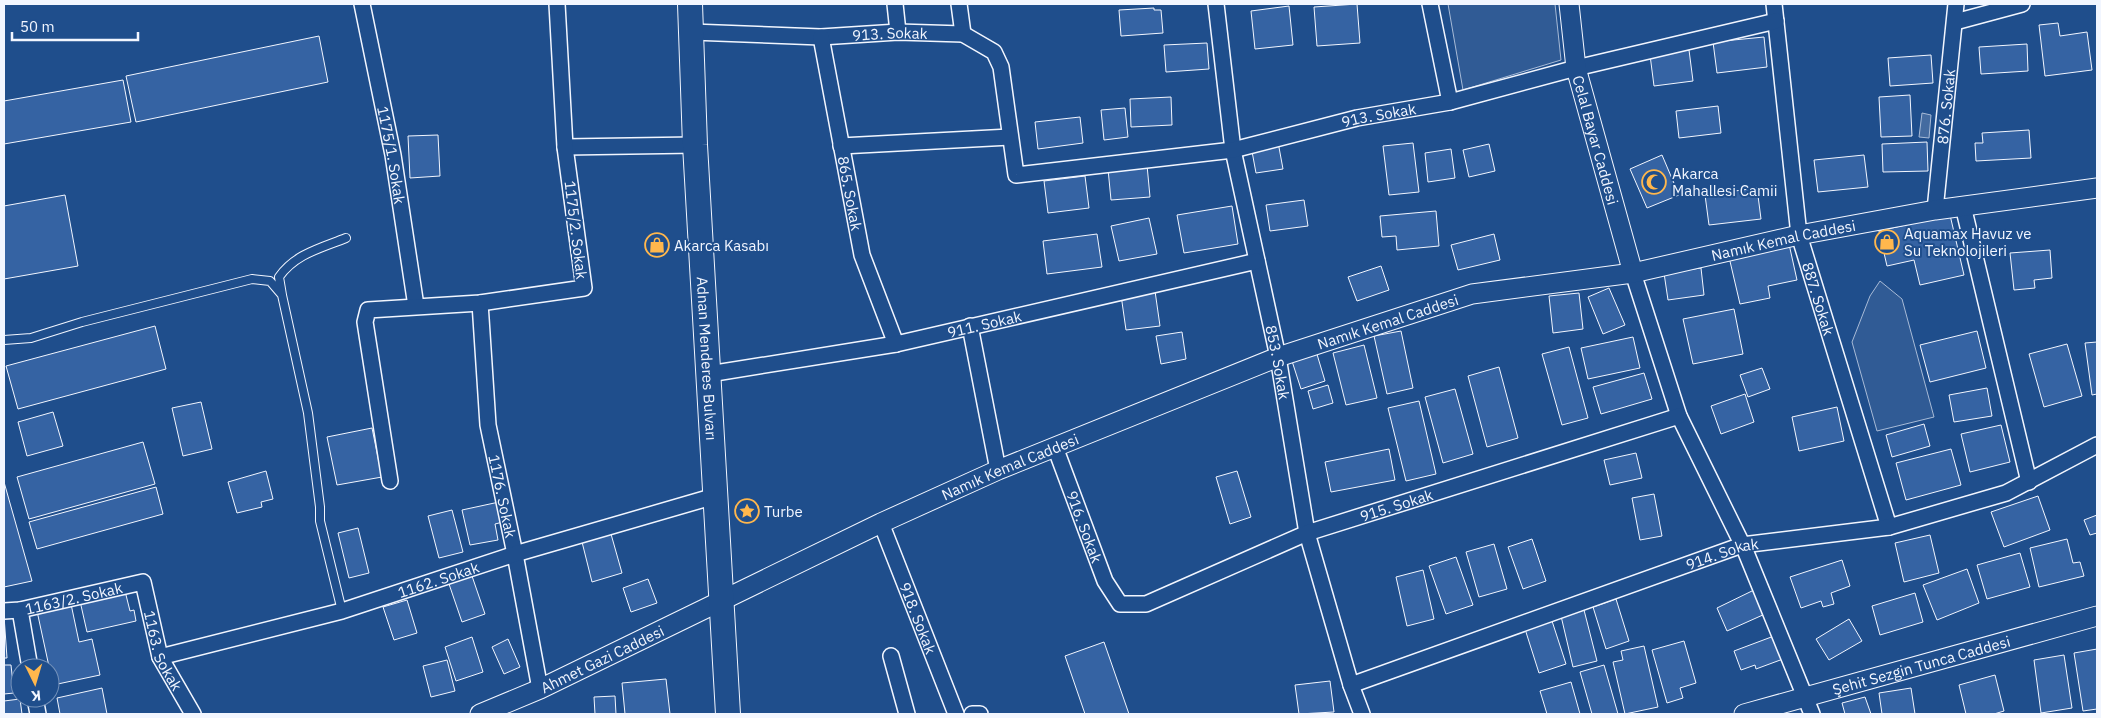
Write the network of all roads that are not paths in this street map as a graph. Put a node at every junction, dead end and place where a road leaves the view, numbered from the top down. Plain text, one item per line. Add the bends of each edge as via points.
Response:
1 (362, 4) edge
2 (557, 4) edge
3 (690, 4) edge
4 (895, 4) edge
5 (960, 4) edge
6 (1216, 4) edge
7 (1430, 4) edge
8 (1569, 4) edge
9 (1774, 4) edge
10 (1956, 4) edge
11 (2022, 4) edge
12 (1776, 21) junction
13 (1955, 22) junction
14 (692, 32) junction
15 (898, 32) junction
16 (963, 34) junction
17 (821, 37) junction
18 (1576, 68) junction
19 (1450, 102) junction
20 (1010, 137) junction
21 (695, 146) junction
22 (841, 146) junction
23 (565, 147) junction
24 (1233, 150) junction
25 (2097, 188) edge
26 (1963, 206) junction
27 (1934, 210) junction
28 (1800, 235) junction
29 (346, 238) dead end
30 (1257, 261) junction
31 (1633, 273) junction
32 (282, 294) junction
33 (480, 303) junction
34 (416, 306) junction
35 (970, 326) junction
36 (4, 340) edge
37 (896, 344) junction
38 (1278, 357) junction
39 (709, 374) junction
40 (1678, 416) junction
41 (2097, 446) edge
42 (1055, 447) junction
43 (998, 470) junction
44 (390, 481) dead end
45 (2029, 482) junction
46 (715, 496) junction
47 (881, 523) junction
48 (1889, 527) junction
49 (1307, 533) junction
50 (1742, 545) junction
51 (515, 554) junction
52 (143, 582) joint
53 (722, 602) junction
54 (1120, 604) joint
55 (20, 610) junction
56 (342, 611) junction
57 (4, 612) edge
58 (2097, 616) edge
59 (891, 656) dead end
60 (160, 657) junction
61 (28, 658) edge
62 (1351, 685) junction
63 (540, 689) junction
64 (1804, 696) junction
65 (489, 713) edge
66 (193, 714) edge
67 (728, 714) edge
68 (907, 714) edge
69 (956, 714) edge
70 (972, 714) edge
71 (980, 714) edge
72 (1362, 714) edge
73 (1744, 714) edge
74 (1812, 714) edge

1 - 34 street, 1175/1. Sokak via 393,155
2 - 23 street, 1175/2. Sokak
3 - 14 main road, Adnan Menderes Bulvarı
4 - 15 street
5 - 16 street
6 - 24 street, 853. Sokak
7 - 19 street
8 - 18 street, Celal Bayar Caddesi
9 - 12 street, 887. Sokak
10 - 13 street, 876. Sokak
11 - 13 street
12 - 18 street, 913. Sokak
12 - 28 street, 887. Sokak
13 - 27 street, 876. Sokak
14 - 17 street, 913. Sokak
14 - 21 main road, Adnan Menderes Bulvarı
15 - 16 street, 913. Sokak
15 - 17 street, 913. Sokak
16 - 20 street, 913. Sokak via 994,52 1001,67
17 - 22 street, 865. Sokak
18 - 19 street, 913. Sokak
18 - 31 street, Celal Bayar Caddesi
19 - 24 street, 913. Sokak via 1357,118
20 - 22 street
20 - 24 street, 913. Sokak via 1016,175
21 - 23 street
21 - 39 main road, Adnan Menderes Bulvarı
22 - 37 street, 865. Sokak via 862,255
23 - 33 street, 1175/2. Sokak via 584,288
24 - 30 street, 853. Sokak
25 - 26 street, Namık Kemal Caddesi
26 - 27 street, Namık Kemal Caddesi
26 - 45 street
27 - 28 street, Namık Kemal Caddesi
28 - 31 street, Namık Kemal Caddesi
28 - 48 street, 887. Sokak
29 - 32 lane via 314,250 288,265 279,277
30 - 35 street, 911. Sokak
30 - 38 street, 853. Sokak
31 - 38 street, Namık Kemal Caddesi via 1472,294
31 - 40 street
32 - 36 lane via 270,281 252,279 31,338
32 - 56 lane via 308,413 320,522
33 - 34 street, 1175/2. Sokak
33 - 51 street, 1176. Sokak via 488,425
34 - 44 street, 1175/2. Sokak via 368,310 365,322
35 - 37 street, 911. Sokak
35 - 43 street
37 - 39 street, 911. Sokak
38 - 42 street, Namık Kemal Caddesi
38 - 49 street, 853. Sokak
39 - 46 main road, Adnan Menderes Bulvarı
40 - 49 street, 915. Sokak
40 - 50 street
41 - 45 street, 914. Sokak
42 - 43 street, Namık Kemal Caddesi
42 - 54 street, 916. Sokak via 1104,581
43 - 47 street, Namık Kemal Caddesi
45 - 48 street, 914. Sokak via 2006,493
46 - 51 street, 1162. Sokak
46 - 53 main road, Adnan Menderes Bulvarı
47 - 53 street, Namık Kemal Caddesi
47 - 69 street, 918. Sokak
48 - 50 street, 914. Sokak
49 - 54 street, 915. Sokak via 1146,604
49 - 62 street, 853. Sokak
50 - 62 street, 914. Sokak
50 - 64 street
51 - 56 street, 1162. Sokak
51 - 63 street, 1176. Sokak
52 - 55 street, 1163/2. Sokak
52 - 60 street, 1163. Sokak
53 - 63 street, Ahmet Gazi Caddesi
53 - 67 main road, Adnan Menderes Bulvarı
55 - 57 street, 1163/2. Sokak
55 - 61 street
56 - 60 street, 1162. Sokak
58 - 64 street, Şehit Sezgin Tunca Caddesi
59 - 68 street
60 - 66 street, 1163. Sokak
62 - 72 street, 853. Sokak
63 - 65 street, Ahmet Gazi Caddesi
64 - 73 street, Şehit Sezgin Tunca Caddesi
64 - 74 street
70 - 71 street

